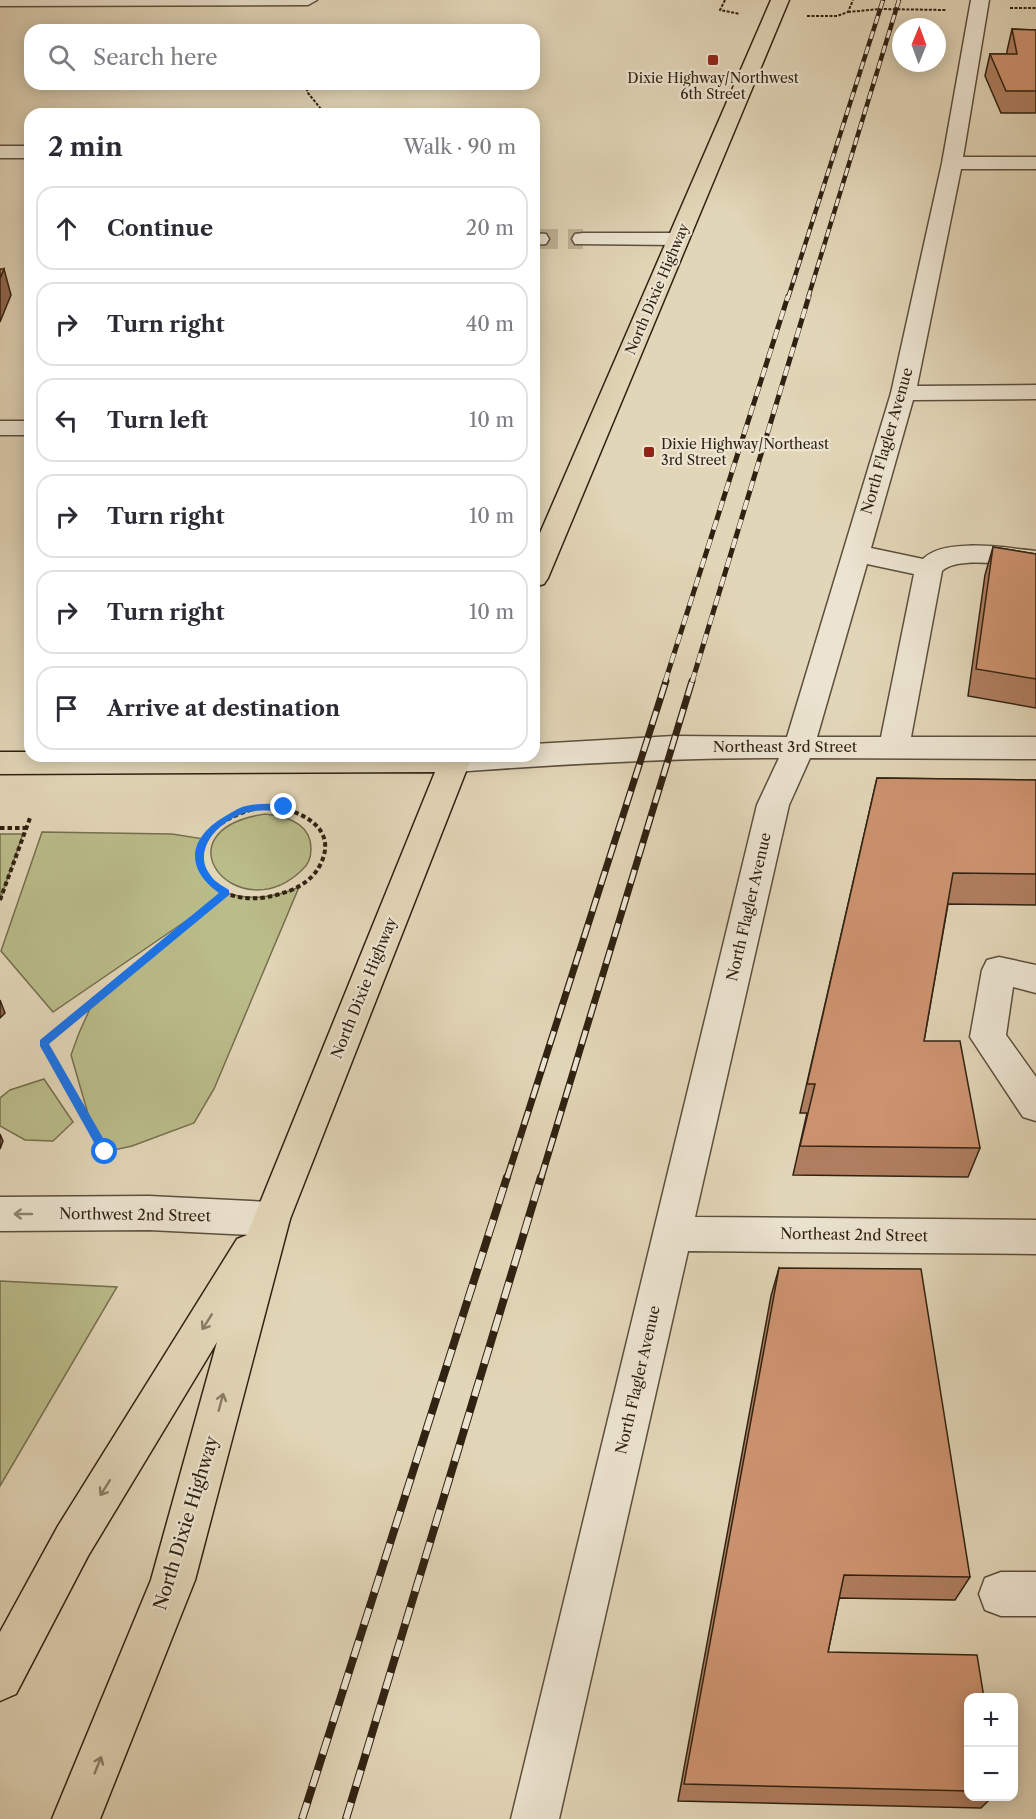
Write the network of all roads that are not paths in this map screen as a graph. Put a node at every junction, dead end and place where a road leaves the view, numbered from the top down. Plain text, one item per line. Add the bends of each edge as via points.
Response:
1 (217, 0) edge
2 (308, 0) edge
3 (780, 0) edge
4 (0, 1) edge
5 (980, 5) edge
6 (0, 152) edge
7 (24, 152) edge
8 (952, 163) junction
9 (1036, 163) edge
10 (583, 239) tunnel mouth
11 (678, 239) junction
12 (1036, 392) edge
13 (903, 393) junction
14 (0, 428) edge
15 (24, 428) edge
16 (855, 553) junction
17 (1036, 559) edge
18 (540, 564) edge
19 (929, 569) junction
20 (799, 748) junction
21 (894, 748) junction
22 (1036, 748) edge
23 (540, 755) edge
24 (47, 762) edge
25 (454, 762) edge
26 (0, 763) edge
27 (1036, 979) edge
28 (1036, 1106) edge
29 (0, 1214) edge
30 (271, 1219) junction
31 (672, 1234) junction
32 (1036, 1237) edge
33 (0, 1677) edge
34 (76, 1819) edge
35 (535, 1819) edge

1 - 2 street
1 - 4 street
3 - 11 main road, North Dixie Highway
5 - 8 street, North Flagler Avenue
6 - 7 street
8 - 9 street
8 - 13 street, North Flagler Avenue
10 - 11 street
11 - 18 main road, North Dixie Highway
12 - 13 street
13 - 16 street, North Flagler Avenue
14 - 15 street
16 - 19 street
16 - 20 street, North Flagler Avenue
17 - 19 street via 972,554 939,559
19 - 21 street
20 - 21 street, Northeast 3rd Street
20 - 23 street, Northeast 3rd Street via 654,747
20 - 31 street, North Flagler Avenue via 773,805
21 - 22 street, Northeast 3rd Street
24 - 26 main road
25 - 30 main road, North Dixie Highway
27 - 28 street via 999,970 988,1037
30 -> 29 street, Northwest 2nd Street via 148,1213
30 -> 33 main road, North Dixie Highway via 73,1540
34 -> 30 main road, North Dixie Highway via 173,1580
31 - 32 street, Northeast 2nd Street
31 - 35 street, North Flagler Avenue

